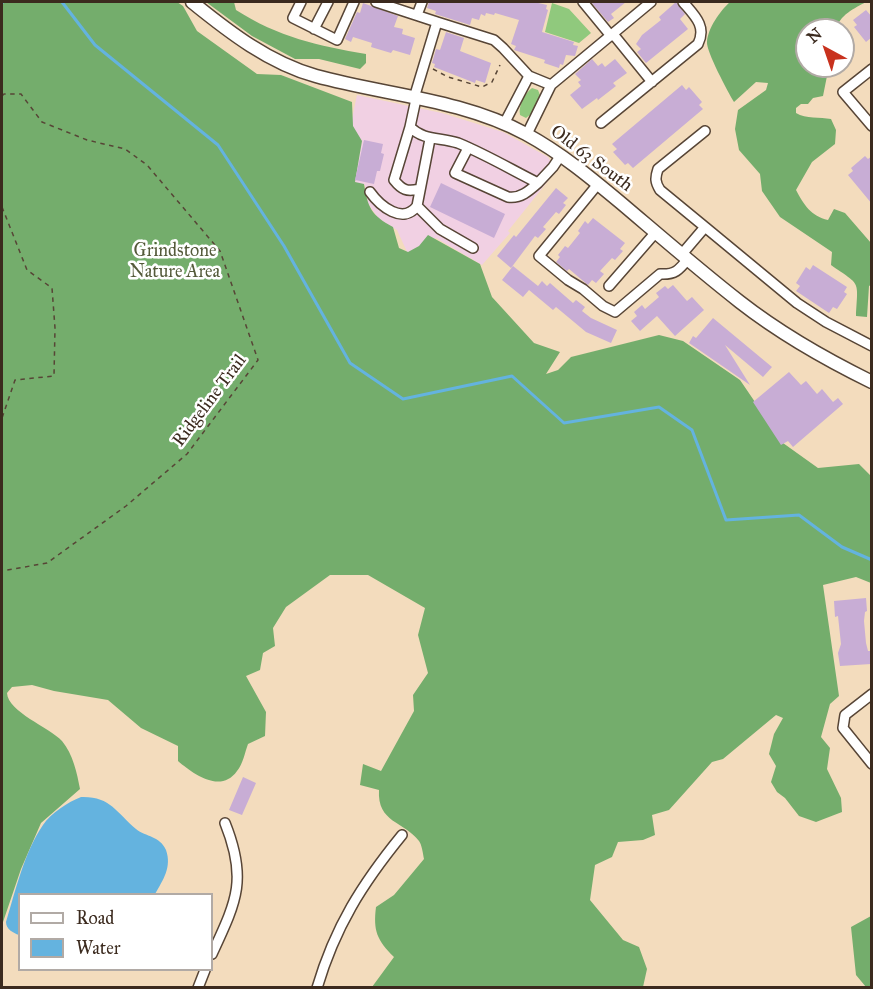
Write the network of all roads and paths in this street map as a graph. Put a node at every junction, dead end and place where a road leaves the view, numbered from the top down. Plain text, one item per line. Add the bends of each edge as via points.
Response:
1 (192, 2) edge
2 (301, 2) edge
3 (328, 2) edge
4 (354, 2) edge
5 (376, 2) edge
6 (422, 2) edge
7 (584, 2) edge
8 (651, 2) edge
9 (684, 2) edge
10 (391, 4) edge
11 (417, 15) junction
12 (437, 22) junction
13 (314, 30) junction
14 (612, 35) junction
15 (500, 65) dead end
16 (423, 67) junction
17 (872, 69) edge
18 (529, 76) junction
19 (652, 82) junction
20 (551, 86) junction
21 (2, 96) edge
22 (415, 98) junction
23 (872, 108) edge
24 (862, 115) junction
25 (601, 123) dead end
26 (504, 124) junction
27 (872, 126) edge
28 (410, 127) junction
29 (705, 131) dead end
30 (527, 134) junction
31 (430, 139) junction
32 (468, 148) junction
33 (561, 155) junction
34 (538, 183) junction
35 (598, 184) junction
36 (419, 189) junction
37 (370, 192) dead end
38 (417, 206) junction
39 (2, 207) edge
40 (705, 227) junction
41 (656, 232) junction
42 (473, 248) dead end
43 (685, 257) junction
44 (609, 286) dead end
45 (872, 346) edge
46 (872, 382) edge
47 (2, 418) edge
48 (2, 571) edge
49 (872, 694) edge
50 (872, 764) edge
51 (225, 823) dead end
52 (402, 835) dead end
53 (213, 952) edge
54 (204, 971) edge
55 (198, 987) edge
56 (317, 987) edge

1 - 22 main road, Old 63 South via 250,45 289,66
2 - 13 street via 292,18
3 - 13 street
4 - 13 street via 337,40
5 - 10 street
6 - 11 street
7 - 14 street
8 - 14 street
9 - 19 street via 699,21 702,37
10 - 11 street
11 - 12 street
12 - 16 street
12 - 18 street via 494,40
14 - 19 street
14 - 20 street
15 - 16 path via 492,82 482,87
16 - 22 street
17 - 24 street via 843,92
18 - 20 street
18 - 26 street
19 - 25 street
20 - 30 street
21 - 48 path, Ridgeline Trail via 21,94 42,122 87,140 125,149 147,165 220,251 258,360 187,453 126,506 47,563
22 - 26 main road, Old 63 South
22 - 28 street
23 - 24 street
24 - 27 street
26 - 30 main road, Old 63 South
28 - 31 street
28 - 36 street via 394,180 406,191
29 - 40 street via 658,169 656,183
30 - 33 main road, Old 63 South
31 - 32 street
31 - 36 street
32 - 34 street
32 - 34 street via 455,173 514,198
33 - 34 street
33 - 35 main road, Old 63 South
35 - 41 main road, Old 63 South
35 - 43 street via 539,256 615,312 660,274 677,272
36 - 38 street
37 - 38 street via 393,213 403,214
38 - 42 street via 440,229
39 - 47 path via 27,270 52,288 55,328 54,376 15,380
40 - 43 street
40 - 45 street via 797,303
41 - 43 main road, Old 63 South
41 - 44 street
43 - 46 main road, Old 63 South via 789,338
49 - 50 street via 845,715 843,728
51 - 53 street via 238,878 232,910
52 - 56 street via 342,922
54 - 55 street

